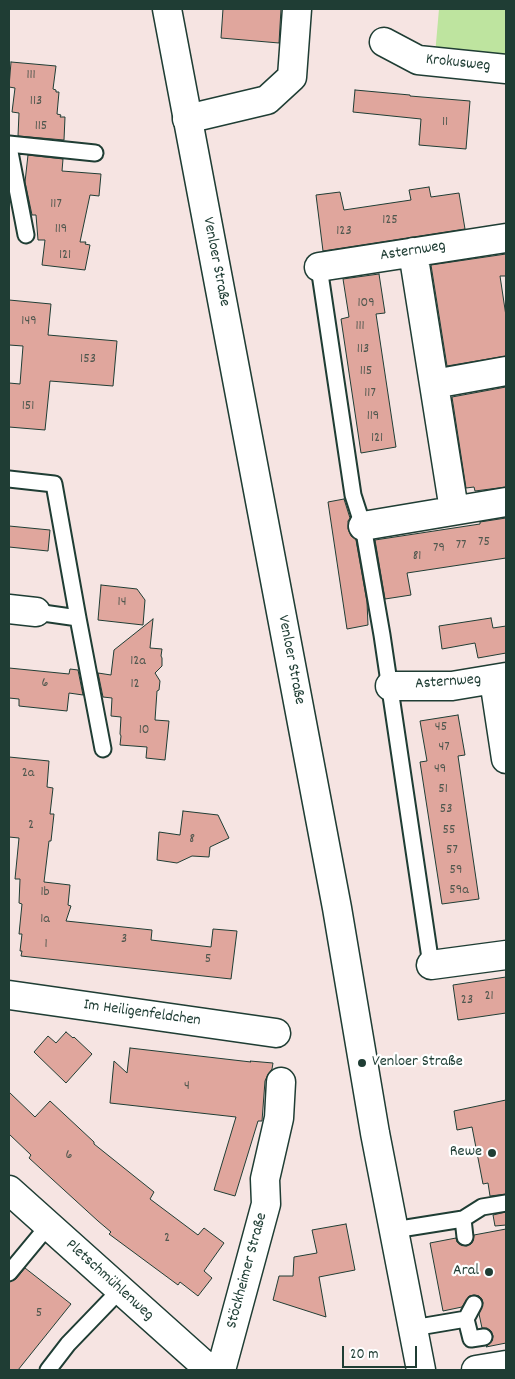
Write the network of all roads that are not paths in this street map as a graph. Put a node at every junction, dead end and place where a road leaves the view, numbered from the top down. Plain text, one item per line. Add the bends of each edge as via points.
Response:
1 (167, 9) edge
2 (297, 9) edge
3 (384, 42) dead end
4 (506, 69) edge
5 (187, 118) junction
6 (9, 152) edge
7 (95, 153) dead end
8 (26, 235) dead end
9 (506, 238) edge
10 (413, 252) junction
11 (319, 267) joint
12 (506, 371) edge
13 (434, 384) junction
14 (9, 479) edge
15 (506, 502) edge
16 (454, 510) junction
17 (363, 526) junction
18 (9, 609) edge
19 (36, 612) joint
20 (78, 618) junction
21 (500, 678) edge
22 (390, 686) junction
23 (103, 750) dead end
24 (506, 759) edge
25 (506, 956) edge
26 (431, 965) joint
27 (9, 994) edge
28 (276, 1033) dead end
29 (281, 1082) dead end
30 (9, 1190) edge
31 (506, 1203) edge
32 (463, 1220) junction
33 (48, 1226) junction
34 (394, 1230) junction
35 (465, 1237) dead end
36 (9, 1273) edge
37 (120, 1290) junction
38 (474, 1304) dead end
39 (466, 1319) junction
40 (413, 1328) junction
41 (484, 1337) dead end
42 (506, 1365) edge
43 (48, 1370) edge
44 (210, 1370) edge
45 (220, 1370) edge
46 (421, 1370) edge
47 (476, 1370) edge

1 - 5 street, Venloer Straße
2 - 5 street via 292,77 267,100
3 - 4 street, Krokusweg via 418,60
5 - 34 street, Venloer Straße via 337,908
6 - 7 lane
6 - 8 lane
9 - 10 street, Asternweg
10 - 11 street, Asternweg
10 - 13 street
11 - 17 lane via 354,495
12 - 13 street
13 - 16 street
14 - 20 lane via 54,484
15 - 16 street
16 - 17 street
17 - 22 lane
18 - 19 street
19 - 20 lane
20 - 23 lane
21 - 22 street, Asternweg via 452,686
21 - 24 street
22 - 26 lane
25 - 26 street
27 - 28 street, Im Heiligenfeldchen
29 - 45 street, Stöckheimer Straße via 280,1118 265,1179 266,1204
30 - 33 street, Pletschmühlenweg
31 - 32 lane via 482,1207
32 - 34 lane
32 - 35 lane
33 - 36 lane
33 - 37 street, Pletschmühlenweg
34 - 40 street, Venloer Straße
37 - 43 lane via 68,1344
37 - 44 street, Pletschmühlenweg
38 - 39 lane
39 - 40 lane
39 - 41 lane via 471,1340
40 - 46 street, Venloer Straße
42 - 47 street

